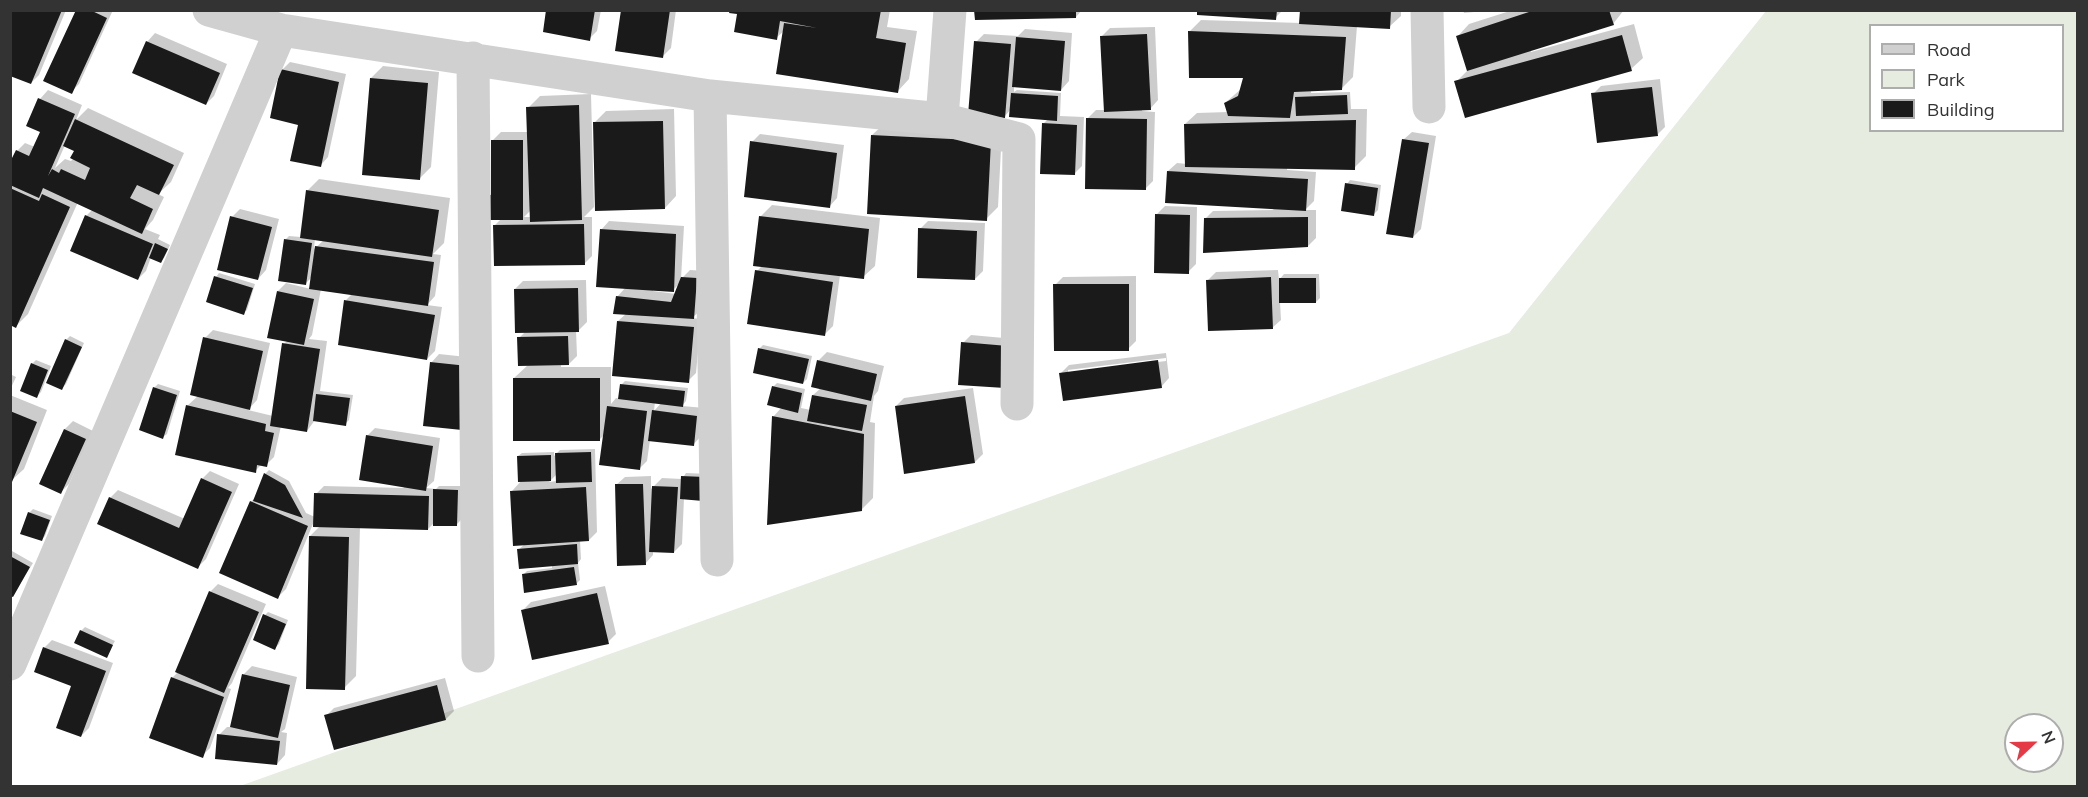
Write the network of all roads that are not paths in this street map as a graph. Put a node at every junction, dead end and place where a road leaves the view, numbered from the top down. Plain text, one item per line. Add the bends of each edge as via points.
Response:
1 (209, 10) edge
2 (950, 10) edge
3 (1427, 10) edge
4 (281, 30) junction
5 (473, 58) junction
6 (710, 96) junction
7 (1429, 107) dead end
8 (942, 119) junction
9 (1017, 404) dead end
10 (717, 560) dead end
11 (478, 656) dead end
12 (10, 664) edge

1 - 4 street
2 - 8 street
3 - 7 street
4 - 5 street
4 - 12 street
5 - 6 street
5 - 11 street
6 - 8 street
6 - 10 street
8 - 9 street via 1019,139

